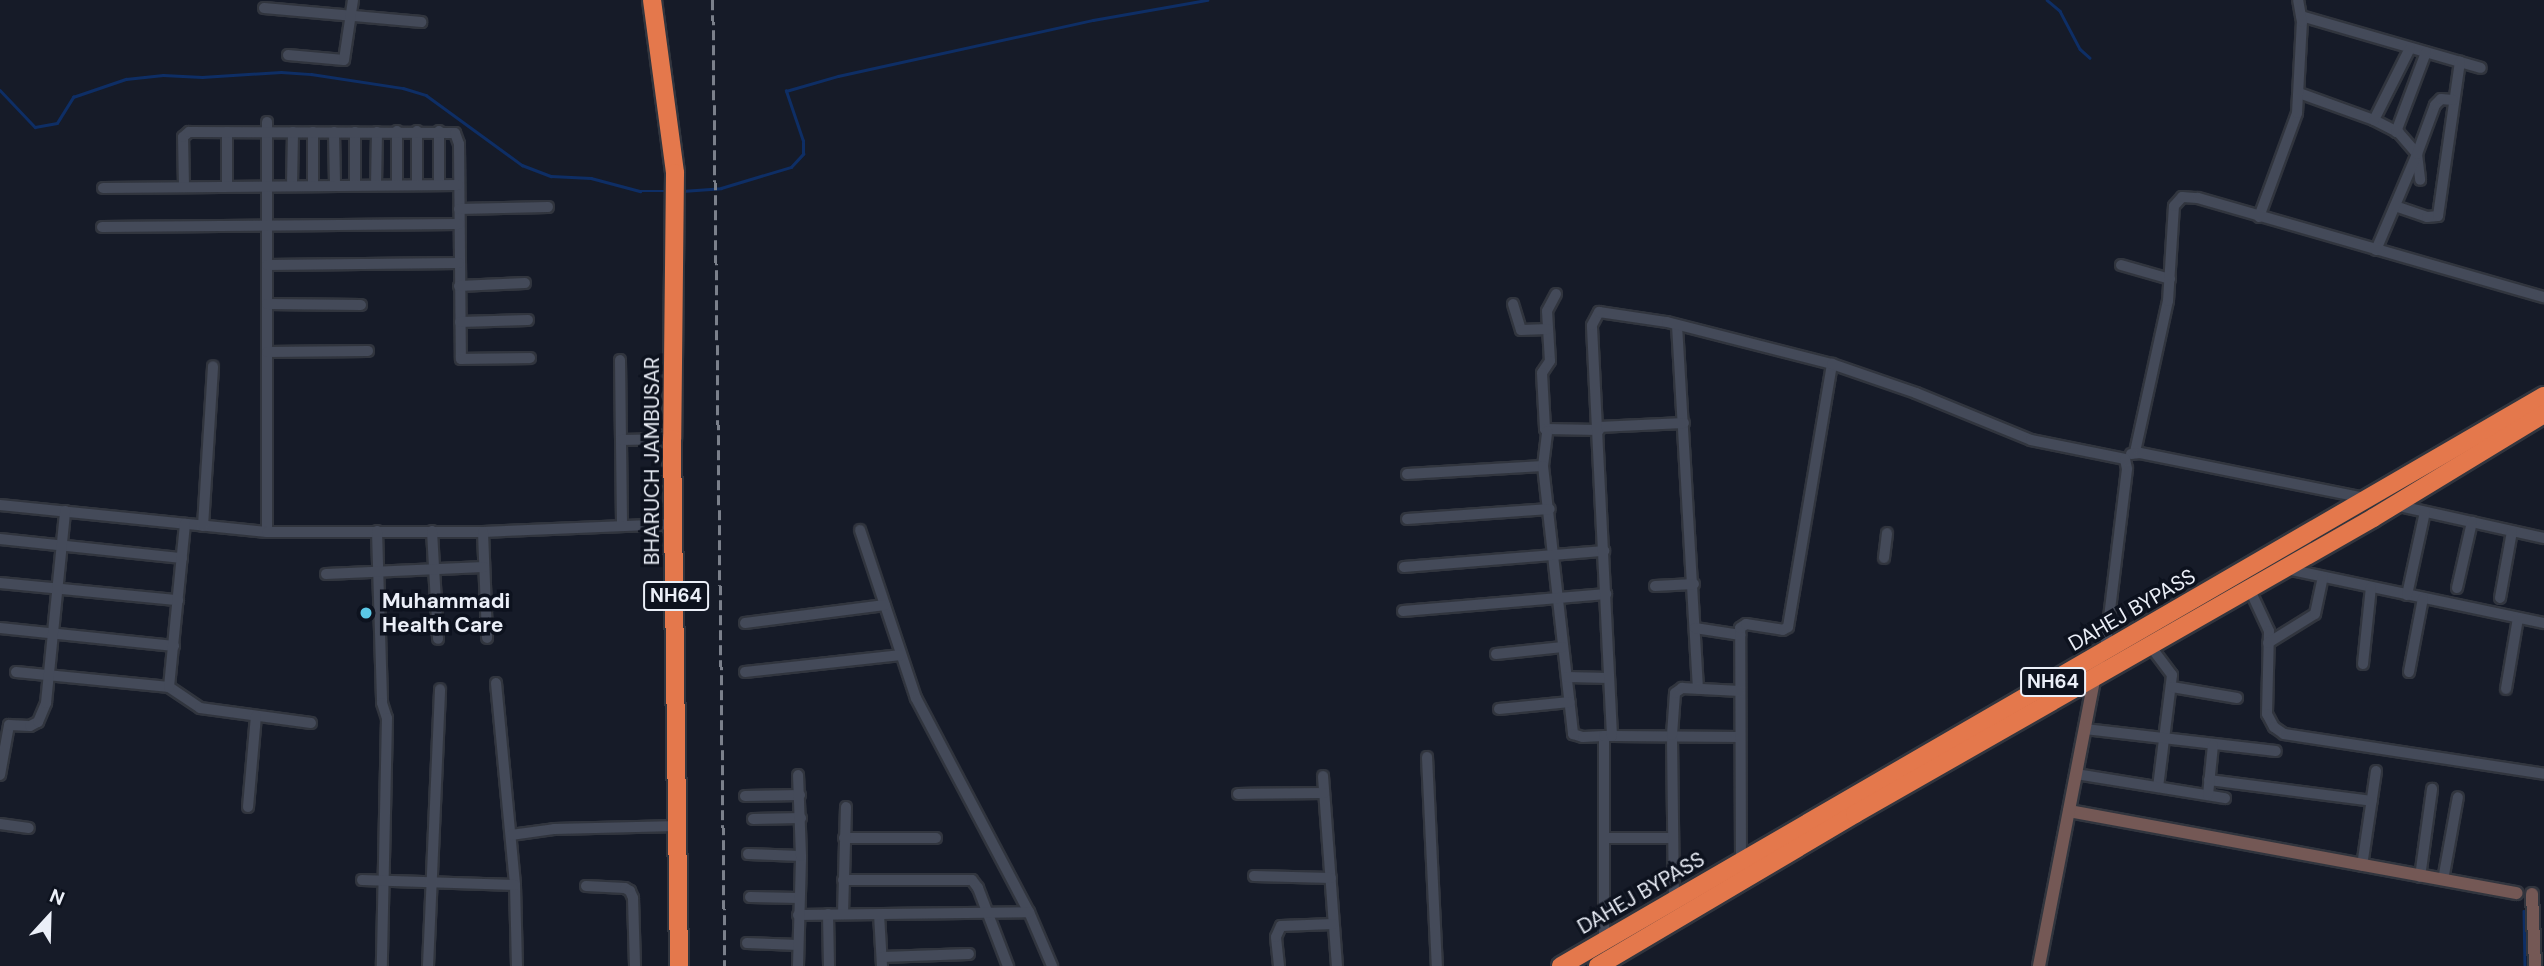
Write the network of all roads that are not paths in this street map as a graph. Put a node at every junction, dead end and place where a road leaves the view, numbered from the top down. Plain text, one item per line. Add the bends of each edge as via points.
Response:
1 (353, 0) edge
2 (652, 0) edge
3 (2298, 0) edge
4 (264, 8) dead end
5 (352, 16) junction
6 (2301, 16) junction
7 (421, 22) dead end
8 (2410, 48) junction
9 (2426, 52) junction
10 (288, 55) dead end
11 (2460, 62) junction
12 (2481, 68) dead end
13 (2299, 93) junction
14 (2453, 100) junction
15 (2374, 120) junction
16 (267, 127) junction
17 (397, 131) junction
18 (417, 131) junction
19 (439, 131) junction
20 (227, 132) junction
21 (293, 132) junction
22 (313, 132) junction
23 (334, 132) junction
24 (355, 132) junction
25 (377, 132) junction
26 (2396, 132) junction
27 (2417, 154) junction
28 (2420, 180) dead end
29 (266, 185) junction
30 (292, 185) junction
31 (313, 185) junction
32 (335, 185) junction
33 (355, 185) junction
34 (376, 185) junction
35 (397, 185) junction
36 (417, 185) junction
37 (439, 185) junction
38 (458, 185) junction
39 (228, 186) junction
40 (184, 187) junction
41 (103, 188) dead end
42 (2395, 206) junction
43 (548, 207) dead end
44 (459, 209) junction
45 (2259, 217) junction
46 (459, 224) junction
47 (267, 226) junction
48 (102, 227) dead end
49 (2376, 250) junction
50 (459, 262) junction
51 (267, 264) junction
52 (2121, 265) dead end
53 (2170, 279) junction
54 (525, 283) dead end
55 (459, 286) junction
56 (1556, 294) dead end
57 (2544, 297) edge
58 (267, 304) junction
59 (1513, 304) dead end
60 (361, 305) dead end
61 (527, 320) dead end
62 (460, 322) junction
63 (1677, 325) junction
64 (1548, 329) junction
65 (368, 351) dead end
66 (267, 352) junction
67 (530, 358) dead end
68 (620, 360) dead end
69 (1832, 364) junction
70 (213, 366) dead end
71 (2544, 396) edge
72 (2544, 414) edge
73 (1684, 423) junction
74 (1599, 429) junction
75 (1547, 431) junction
76 (672, 439) junction
77 (621, 440) junction
78 (2135, 452) junction
79 (2125, 459) junction
80 (1543, 466) junction
81 (1407, 474) dead end
82 (2368, 499) junction
83 (0, 505) edge
84 (2395, 505) junction
85 (1549, 509) junction
86 (65, 511) junction
87 (2425, 512) junction
88 (1407, 519) dead end
89 (2472, 522) junction
90 (185, 524) junction
91 (674, 524) junction
92 (622, 525) junction
93 (203, 526) junction
94 (860, 530) dead end
95 (267, 531) junction
96 (377, 531) junction
97 (432, 531) junction
98 (2512, 531) junction
99 (483, 532) junction
100 (1887, 533) dead end
101 (2544, 538) edge
102 (0, 539) edge
103 (62, 545) junction
104 (1604, 551) junction
105 (1554, 556) junction
106 (182, 558) junction
107 (1884, 558) dead end
108 (484, 567) junction
109 (1404, 567) dead end
110 (435, 569) junction
111 (2286, 569) junction
112 (379, 571) junction
113 (326, 574) dead end
114 (2323, 577) junction
115 (0, 583) edge
116 (1693, 584) junction
117 (1655, 586) dead end
118 (2371, 587) junction
119 (58, 588) junction
120 (2457, 588) dead end
121 (2250, 590) junction
122 (1606, 594) junction
123 (2407, 595) junction
124 (1558, 598) junction
125 (2423, 598) junction
126 (2500, 598) dead end
127 (178, 600) junction
128 (885, 605) junction
129 (1403, 611) dead end
130 (2518, 618) junction
131 (745, 623) dead end
132 (2544, 623) edge
133 (0, 628) edge
134 (1695, 628) junction
135 (53, 633) junction
136 (1740, 635) junction
137 (487, 638) dead end
138 (439, 639) dead end
139 (2268, 643) junction
140 (174, 646) junction
141 (1563, 647) junction
142 (2151, 647) junction
143 (901, 654) junction
144 (1496, 654) dead end
145 (2102, 654) junction
146 (2363, 664) dead end
147 (16, 672) dead end
148 (745, 672) dead end
149 (2409, 672) dead end
150 (49, 675) junction
151 (1567, 677) junction
152 (1609, 678) junction
153 (2094, 680) junction
154 (496, 683) dead end
155 (169, 687) junction
156 (2172, 687) junction
157 (1698, 688) junction
158 (440, 689) dead end
159 (2505, 689) dead end
160 (1740, 691) junction
161 (2236, 698) dead end
162 (1570, 702) junction
163 (1499, 709) dead end
164 (256, 716) junction
165 (311, 723) dead end
166 (4, 724) edge
167 (2085, 729) junction
168 (1672, 735) junction
169 (1608, 736) junction
170 (1740, 737) junction
171 (2164, 740) junction
172 (2213, 745) junction
173 (2276, 751) dead end
174 (1427, 757) dead end
175 (2376, 771) dead end
176 (2076, 774) junction
177 (2544, 774) edge
178 (0, 775) edge
179 (798, 775) dead end
180 (1323, 776) dead end
181 (2209, 780) junction
182 (2158, 787) junction
183 (2432, 789) dead end
184 (1324, 793) junction
185 (1238, 794) dead end
186 (800, 795) junction
187 (2208, 795) junction
188 (745, 796) dead end
189 (2458, 797) dead end
190 (2225, 798) dead end
191 (2372, 801) junction
192 (248, 807) dead end
193 (846, 807) dead end
194 (2069, 811) junction
195 (801, 818) junction
196 (753, 819) dead end
197 (0, 824) edge
198 (678, 825) junction
199 (29, 828) dead end
200 (511, 835) junction
201 (844, 838) junction
202 (936, 838) dead end
203 (1604, 838) junction
204 (1673, 838) junction
205 (748, 854) dead end
206 (801, 856) junction
207 (1741, 860) junction
208 (2362, 866) junction
209 (1254, 876) dead end
210 (2420, 877) junction
211 (1331, 878) junction
212 (362, 880) dead end
213 (383, 880) junction
214 (844, 880) junction
215 (2443, 880) junction
216 (1742, 881) junction
217 (432, 882) junction
218 (515, 885) junction
219 (586, 886) dead end
220 (2516, 892) dead end
221 (2532, 894) dead end
222 (750, 898) dead end
223 (798, 898) junction
224 (1674, 901) junction
225 (1029, 912) junction
226 (985, 913) junction
227 (843, 914) junction
228 (879, 914) junction
229 (798, 915) junction
230 (828, 915) junction
231 (1333, 924) junction
232 (1604, 941) junction
233 (747, 943) dead end
234 (798, 945) junction
235 (969, 954) dead end
236 (882, 961) edge
237 (382, 966) edge
238 (428, 966) edge
239 (517, 966) edge
240 (635, 966) edge
241 (679, 966) edge
242 (798, 966) edge
243 (829, 966) edge
244 (1008, 966) edge
245 (1052, 966) edge
246 (1279, 966) edge
247 (1337, 966) edge
248 (1437, 966) edge
249 (1561, 966) edge
250 (1598, 966) edge
251 (2039, 966) edge
252 (2535, 966) edge

1 - 5 street
2 - 76 highway, BHARUCH JAMBUSAR / NH64 via 676,173
3 - 6 street
4 - 5 street
5 - 7 street
5 - 10 street via 344,60
6 - 8 street
6 - 13 street
8 - 9 street
8 - 15 street
9 - 11 street
9 - 26 street
11 - 12 street
11 - 14 street
13 - 15 street
13 - 45 street via 2290,139
14 - 27 street via 2437,101
14 - 42 street via 2438,216
15 - 26 street
16 - 20 street
16 - 21 street
16 - 29 street
17 - 18 street
17 - 25 street
17 - 35 street
18 - 19 street
18 - 36 street
19 - 37 street
19 - 38 street via 450,131 458,138
20 - 39 street
20 - 40 street via 185,134
21 - 22 street
21 - 30 street
22 - 23 street
22 - 31 street
23 - 24 street
23 - 32 street
24 - 25 street
24 - 33 street
25 - 34 street
26 - 27 street
27 - 28 street
27 - 42 street
29 - 30 street
29 - 39 street
29 - 47 street
30 - 31 street
31 - 32 street
32 - 33 street
33 - 34 street
34 - 35 street
35 - 36 street
36 - 37 street
37 - 38 street
38 - 44 street
39 - 40 street
40 - 41 street
42 - 49 street
43 - 44 street
44 - 46 street
45 - 49 street
45 - 53 street via 2189,196 2178,200
46 - 47 street
46 - 50 street
47 - 48 street
47 - 51 street
49 - 57 street
50 - 51 street
50 - 55 street
51 - 58 street
52 - 53 street
53 - 78 street
54 - 55 street
55 - 62 street
56 - 64 street via 1547,311
58 - 60 street
58 - 66 street
59 - 64 street via 1521,330
61 - 62 street
62 - 67 street via 464,360
63 - 69 street
63 - 73 street
63 - 74 street via 1606,312 1595,316
64 - 75 street via 1550,361 1542,373
65 - 66 street
66 - 95 street
68 - 77 street
69 - 79 street via 2031,440
69 - 136 street via 1788,627 1743,624
70 - 93 street
71 - 82 highway, DAHEJ BYPASS / NH64
72 - 84 highway, DAHEJ BYPASS / NH64
73 - 74 street
73 - 116 street
74 - 75 street
74 - 104 street
75 - 80 street
76 - 77 street
76 - 91 highway, BHARUCH JAMBUSAR / NH64
77 - 92 street
78 - 79 street
78 - 82 street
79 - 145 street
80 - 81 street
80 - 85 street
82 - 145 highway, DAHEJ BYPASS / NH64
83 - 86 street
84 - 87 street
84 - 111 highway, DAHEJ BYPASS / NH64
85 - 88 street
85 - 105 street
86 - 90 street
86 - 103 street
87 - 89 street
87 - 123 street
89 - 98 street
89 - 120 street
90 - 93 street
90 - 106 street
91 - 92 street
91 - 198 highway, BHARUCH JAMBUSAR / NH64
92 - 99 street
93 - 95 street
94 - 128 street
95 - 96 street
96 - 97 street
96 - 112 street
97 - 99 street
97 - 110 street
98 - 101 street
98 - 126 street
99 - 108 street
100 - 107 street
102 - 103 street
103 - 106 street
103 - 119 street
104 - 105 street
104 - 122 street
105 - 109 street
105 - 124 street
106 - 127 street
108 - 110 street
108 - 137 street
110 - 112 street
110 - 138 street
111 - 114 street
111 - 121 highway, DAHEJ BYPASS / NH64
112 - 113 street
112 - 213 street via 382,703 387,718
114 - 118 street
114 - 139 street via 2315,614
115 - 119 street
116 - 117 street
116 - 134 street
118 - 123 street
118 - 146 street
119 - 127 street
119 - 135 street
121 - 139 street via 2269,631
121 - 142 highway, DAHEJ BYPASS / NH64
122 - 124 street
122 - 152 street
123 - 125 street
124 - 129 street
124 - 141 street
125 - 130 street
125 - 149 street
127 - 140 street
128 - 131 street
128 - 143 street
130 - 132 street
130 - 159 street
133 - 135 street
134 - 136 street
134 - 157 street
135 - 140 street
135 - 150 street
136 - 160 street
139 - 177 street via 2267,714 2284,734
140 - 155 street
141 - 144 street
141 - 151 street
142 - 153 highway, DAHEJ BYPASS / NH64
142 - 156 street via 2172,675
143 - 148 street
143 - 225 street via 916,698
145 - 153 street
145 - 207 highway, DAHEJ BYPASS / NH64
147 - 150 street
150 - 155 street
150 - 166 street via 38,722 30,726
151 - 152 street
151 - 162 street
152 - 169 street
153 - 167 street
153 - 216 highway, DAHEJ BYPASS / NH64
154 - 200 street
155 - 164 street via 200,708
156 - 161 street
156 - 171 street
157 - 160 street
157 - 168 street via 1675,693
158 - 217 street
160 - 170 street
162 - 163 street
162 - 169 street via 1573,734
164 - 165 street
164 - 192 street
166 - 178 street
167 - 171 street
167 - 176 street
168 - 169 street
168 - 170 street
168 - 204 street
169 - 203 street
170 - 207 street
171 - 172 street
171 - 182 street
172 - 173 street
172 - 181 street
174 - 248 street
175 - 191 street
176 - 182 street
176 - 194 street
179 - 186 street
180 - 184 street
181 - 187 street
181 - 191 street
182 - 187 street
183 - 210 street
184 - 185 street
184 - 211 street
186 - 188 street
186 - 195 street
187 - 190 street
189 - 215 street
191 - 208 street
193 - 201 street
194 - 208 street
194 - 251 street
195 - 196 street
195 - 206 street
197 - 199 street
198 - 200 street
198 - 241 highway, BHARUCH JAMBUSAR / NH64
200 - 218 street
201 - 202 street
201 - 214 street
203 - 204 street
203 - 232 street
204 - 224 street
205 - 206 street
206 - 223 street
207 - 216 street
207 - 224 highway, DAHEJ BYPASS / NH64
208 - 210 street
209 - 211 street
210 - 215 street
211 - 231 street
212 - 213 street
213 - 217 street
213 - 237 street
214 - 226 street via 972,880
214 - 227 street
215 - 220 street
216 - 250 highway, DAHEJ BYPASS / NH64
217 - 218 street
217 - 238 street
218 - 239 street
219 - 240 street via 630,891
221 - 252 street
222 - 223 street
223 - 229 street
224 - 232 highway, DAHEJ BYPASS / NH64
225 - 226 street
225 - 245 street
226 - 228 street
226 - 244 street
227 - 228 street
227 - 230 street
228 - 236 street
229 - 230 street
229 - 234 street
230 - 243 street
231 - 246 street via 1281,926 1276,937
231 - 247 street
232 - 249 highway, DAHEJ BYPASS / NH64
233 - 234 street
234 - 242 street
235 - 236 street

